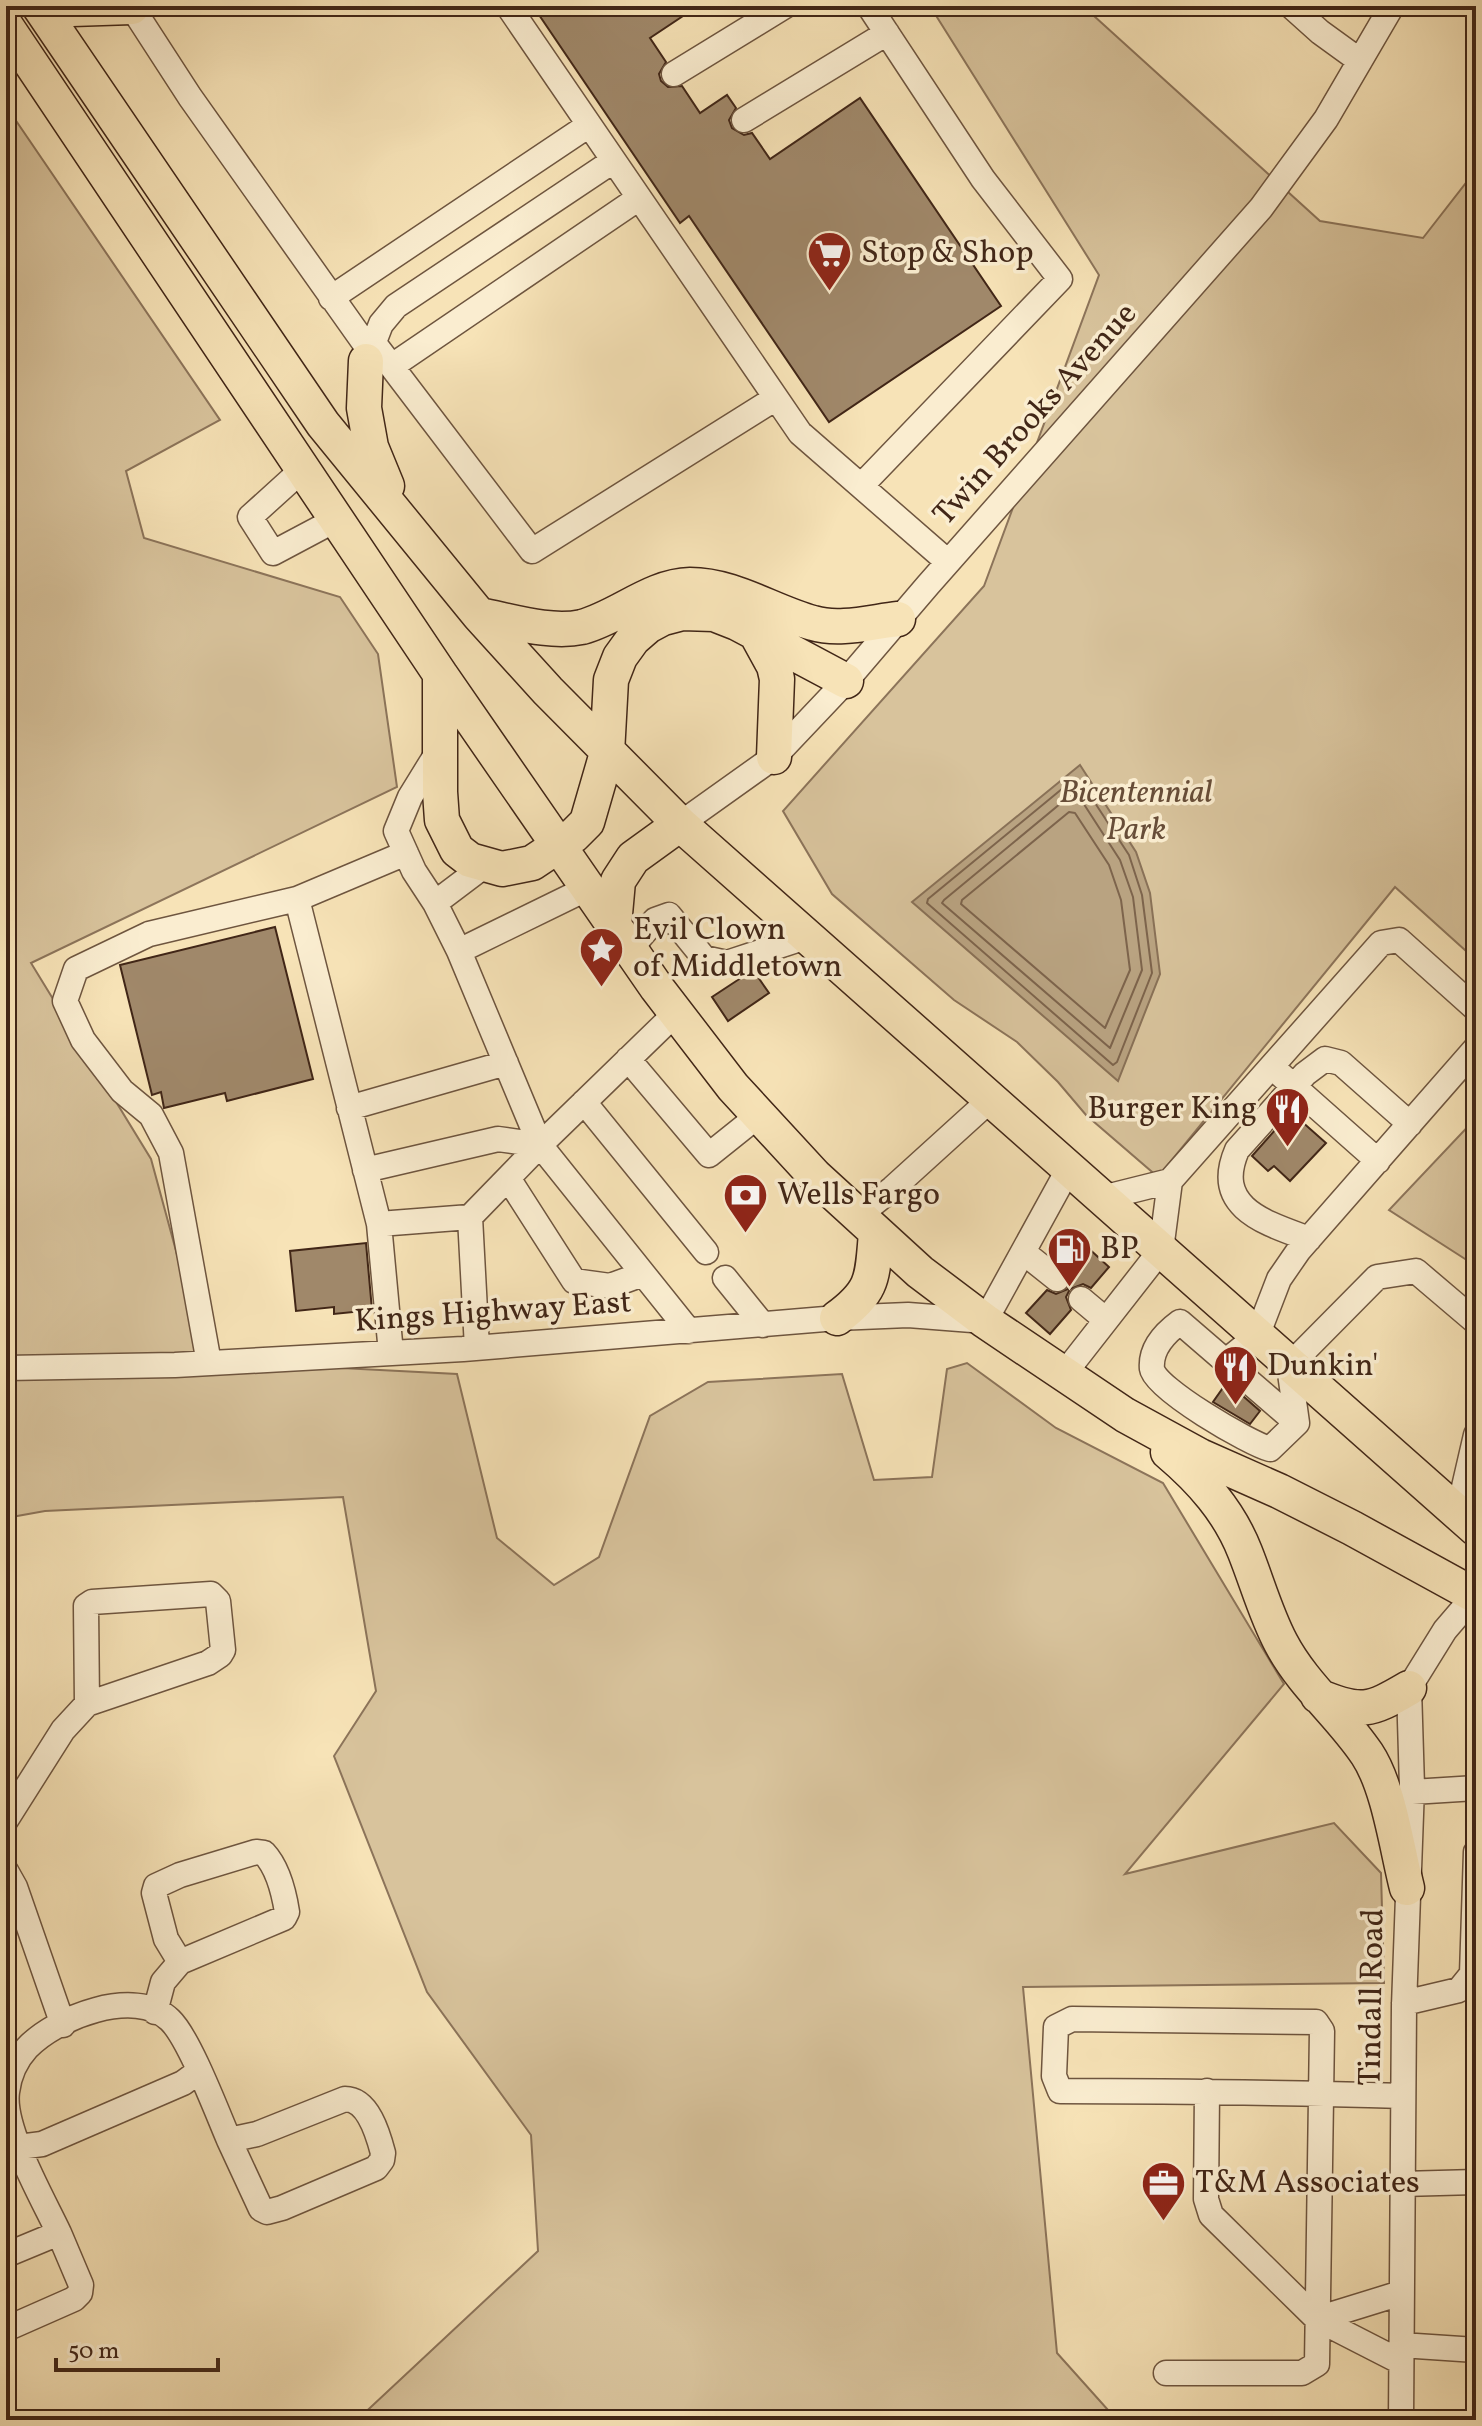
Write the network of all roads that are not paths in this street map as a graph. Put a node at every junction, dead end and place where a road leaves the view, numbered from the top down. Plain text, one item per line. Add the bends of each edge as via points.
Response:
1 (132, 6) edge
2 (508, 6) edge
3 (785, 6) edge
4 (869, 6) edge
5 (1291, 6) edge
6 (1392, 6) edge
7 (40, 8) edge
8 (6, 26) edge
9 (887, 33) junction
10 (1360, 61) junction
11 (674, 74) dead end
12 (744, 120) dead end
13 (589, 125) junction
14 (613, 161) junction
15 (639, 198) junction
16 (331, 298) junction
17 (375, 355) junction
18 (776, 398) junction
19 (303, 469) junction
20 (861, 486) junction
21 (337, 519) junction
22 (400, 520) junction
23 (948, 562) junction
24 (479, 615) junction
25 (898, 619) junction
26 (757, 635) junction
27 (440, 674) junction
28 (846, 681) junction
29 (440, 749) junction
30 (607, 753) junction
31 (774, 757) junction
32 (680, 824) junction
33 (558, 844) junction
34 (406, 853) junction
35 (484, 866) junction
36 (588, 888) junction
37 (297, 899) junction
38 (435, 903) junction
39 (622, 937) junction
40 (806, 937) junction
41 (459, 951) junction
42 (1476, 1009) edge
43 (676, 1013) junction
44 (1476, 1048) edge
45 (628, 1059) junction
46 (506, 1063) junction
47 (1271, 1067) junction
48 (1293, 1086) junction
49 (990, 1100) junction
50 (584, 1102) junction
51 (349, 1108) junction
52 (759, 1115) junction
53 (1410, 1124) junction
54 (540, 1145) junction
55 (1378, 1161) junction
56 (365, 1170) junction
57 (1068, 1170) junction
58 (508, 1178) junction
59 (1170, 1181) junction
60 (1102, 1198) junction
61 (470, 1217) junction
62 (379, 1224) junction
63 (867, 1225) junction
64 (1309, 1239) junction
65 (1161, 1250) junction
66 (706, 1252) dead end
67 (1023, 1252) junction
68 (643, 1274) junction
69 (725, 1278) dead end
70 (1057, 1279) dead end
71 (1081, 1299) dead end
72 (837, 1318) junction
73 (1106, 1320) junction
74 (985, 1321) junction
75 (1476, 1322) edge
76 (763, 1325) junction
77 (689, 1331) junction
78 (1257, 1336) junction
79 (477, 1348) junction
80 (391, 1353) junction
81 (1226, 1361) junction
82 (209, 1363) junction
83 (1289, 1366) junction
84 (6, 1368) edge
85 (1064, 1374) junction
86 (1125, 1415) junction
87 (1216, 1421) junction
88 (1297, 1423) junction
89 (1188, 1449) junction
90 (1474, 1451) edge
91 (1467, 1521) edge
92 (1476, 1598) edge
93 (1409, 1688) junction
94 (1318, 1696) junction
95 (87, 1704) junction
96 (1476, 1788) edge
97 (1412, 1792) junction
98 (6, 1820) edge
99 (1476, 1852) edge
100 (6, 1871) edge
101 (1407, 1888) junction
102 (180, 1962) junction
103 (1474, 1972) edge
104 (1404, 2003) junction
105 (155, 2012) junction
106 (63, 2025) junction
107 (9, 2070) edge
108 (198, 2072) junction
109 (1207, 2091) junction
110 (1319, 2094) junction
111 (1403, 2096) junction
112 (229, 2140) junction
113 (19, 2147) junction
114 (1476, 2182) edge
115 (1402, 2184) junction
116 (59, 2233) junction
117 (6, 2255) edge
118 (1401, 2293) junction
119 (1317, 2319) junction
120 (6, 2329) edge
121 (1476, 2350) edge
122 (1401, 2354) junction
123 (1166, 2373) dead end
124 (1401, 2420) edge

1 - 7 highway
1 - 16 street
2 - 13 street
3 - 11 street
4 - 9 street
5 - 10 street
6 - 10 street, Twin Brooks Avenue
7 - 22 highway via 323,424
8 - 19 highway
9 - 12 street
9 - 20 street via 983,179 1060,279
10 - 23 street, Twin Brooks Avenue via 1326,119 1261,208
13 - 14 street
13 - 16 street
14 - 15 street
14 - 17 street via 396,306 381,324
15 - 17 street
15 - 18 street
16 - 17 street
17 - 18 street via 532,551
17 - 22 highway via 364,408 371,447
18 - 20 street via 800,433
19 - 21 highway
19 - 21 street via 250,517 273,553
20 - 23 street
21 - 27 highway
22 - 24 highway
23 - 25 street, Twin Brooks Avenue
24 - 25 highway via 564,630 661,591 695,585 736,594 814,624 832,627
24 - 30 highway
25 - 28 street, Twin Brooks Avenue
26 - 28 highway
26 - 30 highway via 698,612 648,626 620,657 611,680
26 - 31 highway via 777,679
27 - 29 highway
27 - 33 highway
28 - 31 street, Twin Brooks Avenue
29 - 34 street via 396,831
29 - 35 highway via 446,833 457,850
30 - 32 highway
30 - 33 highway via 587,822
31 - 32 street, Twin Brooks Avenue
32 - 39 highway via 633,858 618,881
32 - 40 highway
33 - 35 highway via 520,868
33 - 36 highway
34 - 37 street
34 - 38 street
35 - 38 street
36 - 39 highway
36 - 41 street
37 - 51 street
37 - 82 street via 149,934 76,969 65,1001 83,1040 122,1091 151,1115 171,1153
38 - 41 street
39 - 40 street via 669,915 704,958 727,963
39 - 43 highway
40 - 49 highway
41 - 46 street
42 - 47 street via 1399,940 1381,943
43 - 45 street
43 - 52 highway
44 - 53 street
45 - 50 street
45 - 52 street via 709,1155
46 - 51 street
46 - 54 street
47 - 48 street
47 - 59 street
48 - 53 street via 1317,1063 1333,1059
48 - 55 street
48 - 64 street via 1237,1150 1231,1181 1237,1200 1255,1217
49 - 57 highway
49 - 63 street via 893,1188
50 - 54 street
50 - 66 street
51 - 56 street
52 - 63 highway
53 - 55 street
54 - 56 street via 498,1139
54 - 58 street
54 - 68 street
55 - 64 street
56 - 62 street
57 - 60 highway
57 - 67 street
58 - 61 street
58 - 68 street via 574,1281 610,1286
59 - 60 street
59 - 65 street
60 - 65 highway
61 - 62 street
61 - 79 street
62 - 80 street
63 - 72 highway via 872,1282
63 - 74 highway
64 - 78 street via 1279,1279
65 - 73 street
65 - 78 highway
67 - 70 street
67 - 74 street
68 - 77 street
69 - 76 street
71 - 73 street
72 - 74 street, Kings Highway East via 908,1315
72 - 76 street, Kings Highway East
73 - 85 street
74 - 85 highway
75 - 83 street via 1416,1271 1377,1277
76 - 77 street, Kings Highway East
77 - 79 street, Kings Highway East
78 - 81 street
78 - 83 highway
79 - 80 street, Kings Highway East
80 - 82 street, Kings Highway East
81 - 87 street via 1180,1322 1153,1354 1155,1378
81 - 88 street
82 - 84 street, Kings Highway East
83 - 88 street
83 - 91 highway
85 - 86 highway
86 - 89 highway
86 - 94 highway via 1222,1506 1279,1639
87 - 88 street via 1270,1449
87 - 89 street
89 - 92 highway via 1352,1528
90 - 91 street
92 - 93 street via 1445,1630
93 - 94 highway via 1372,1708 1343,1706
93 - 97 street, Tindall Road
94 - 101 highway via 1367,1754 1380,1779
95 - 95 street via 86,1606 204,1593 218,1601 220,1655
95 - 98 street via 63,1730
96 - 97 street
97 - 101 street, Tindall Road
99 - 103 street
100 - 106 street
101 - 104 street, Tindall Road
102 - 102 street via 166,1939 156,1886 264,1853 284,1897 284,1918
102 - 105 street via 163,1982
103 - 104 street via 1459,1990
104 - 111 street, Tindall Road
105 - 106 street via 136,2003 114,2004
105 - 108 street via 170,2019
106 - 107 street via 35,2041
107 - 113 street via 6,2095
108 - 112 street
108 - 113 street via 42,2144
109 - 110 street
109 - 110 street via 1060,2091 1054,2076 1056,2027 1072,2019 1316,2022 1322,2031
109 - 119 street via 1206,2199 1211,2215
110 - 111 street
110 - 119 street
111 - 115 street, Tindall Road
112 - 112 street via 354,2099 367,2113 382,2160 376,2168 267,2212
113 - 116 street
114 - 115 street
115 - 118 street, Tindall Road
116 - 117 street
116 - 120 street via 78,2274 80,2293
118 - 119 street
118 - 122 street, Tindall Road
119 - 122 street
119 - 123 street via 1317,2364 1302,2373
121 - 122 street
122 - 124 street, Tindall Road

